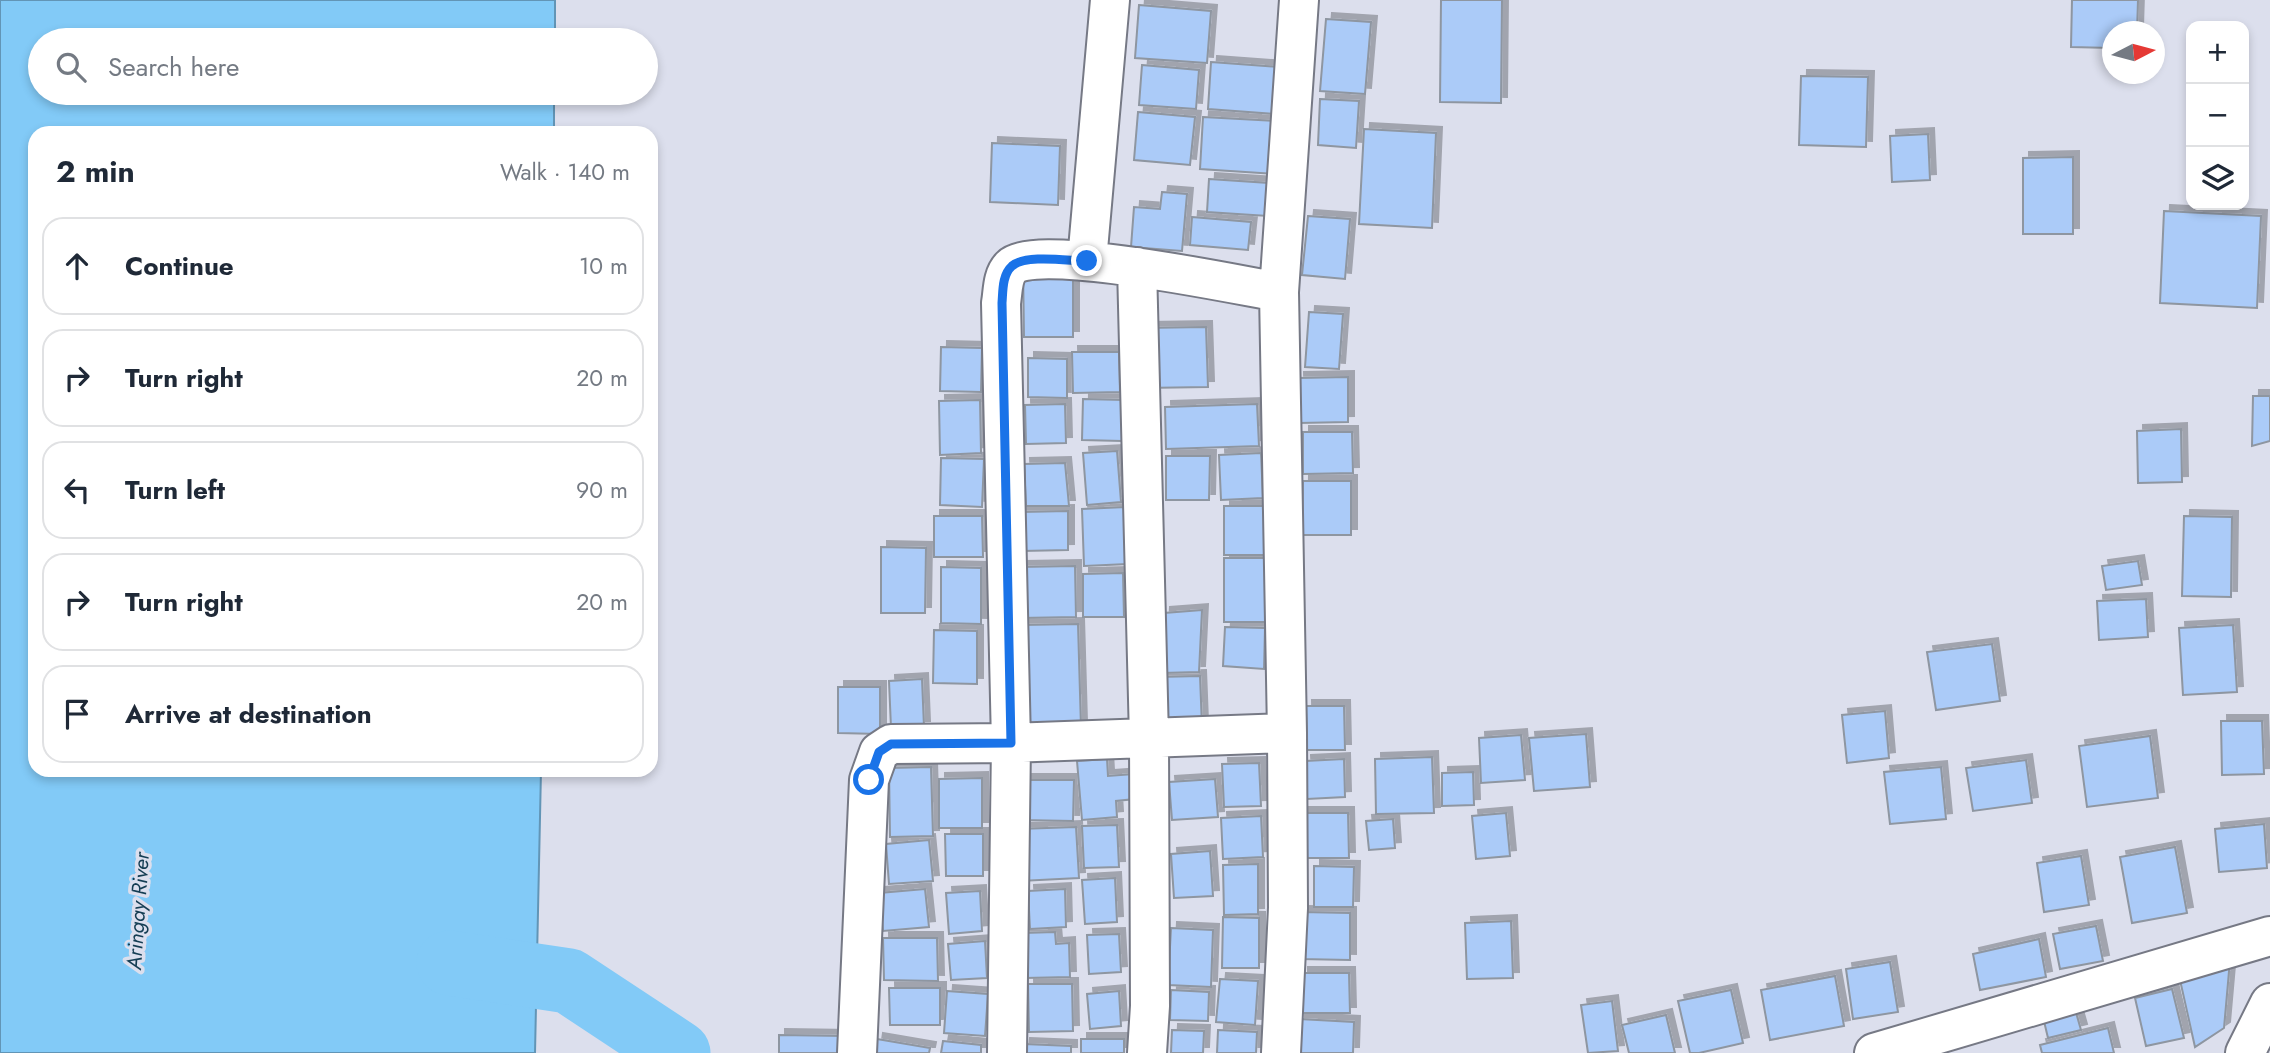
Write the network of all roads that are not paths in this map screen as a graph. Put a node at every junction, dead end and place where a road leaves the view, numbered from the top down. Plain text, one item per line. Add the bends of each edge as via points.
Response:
1 (1110, 0) edge
2 (1299, 0) edge
3 (1087, 261) junction
4 (1136, 267) junction
5 (1279, 292) junction
6 (1287, 733) junction
7 (1149, 738) junction
8 (1011, 743) junction
9 (2270, 936) edge
10 (2270, 1003) edge
11 (857, 1053) edge
12 (1007, 1053) edge
13 (1147, 1053) edge
14 (1281, 1053) edge
15 (1874, 1053) edge
16 (2245, 1053) edge

1 - 3 street
2 - 5 street
3 - 4 street
3 - 8 street via 1027,260 1012,267 1004,279
4 - 5 street
4 - 7 street
5 - 6 street
6 - 7 street
6 - 14 street via 1288,908
7 - 8 street
7 - 13 street
8 - 11 street via 891,744 874,761 869,780
8 - 12 street
9 - 15 street
10 - 16 street

